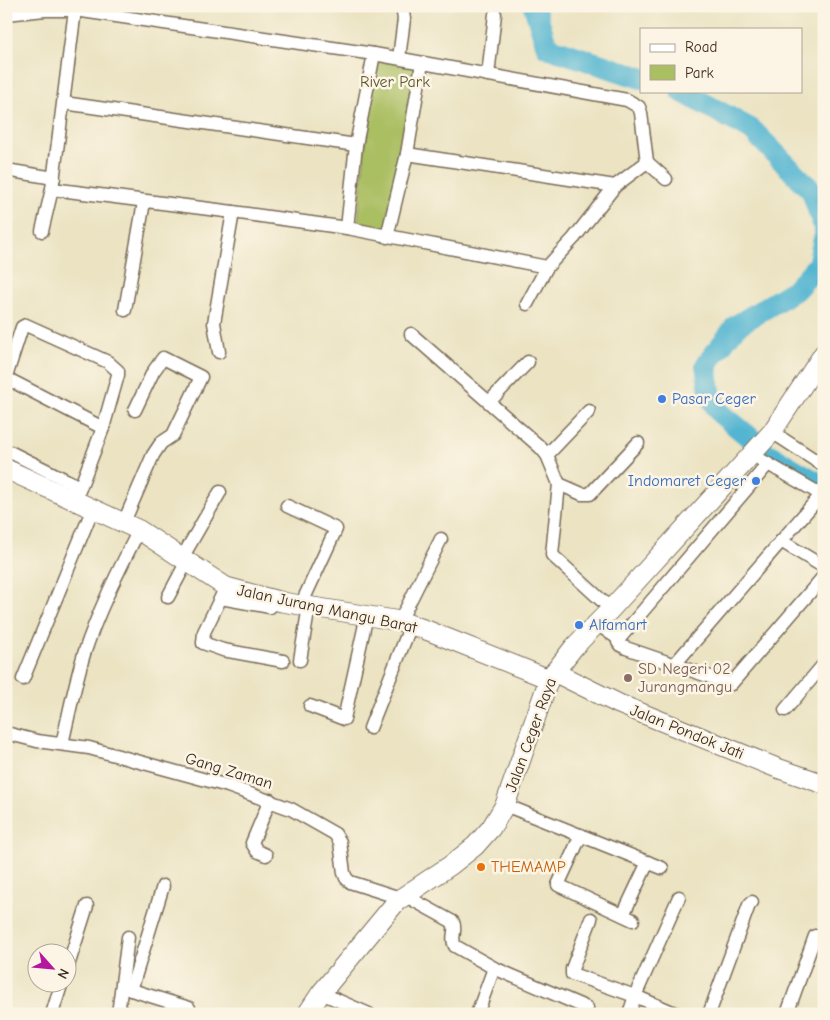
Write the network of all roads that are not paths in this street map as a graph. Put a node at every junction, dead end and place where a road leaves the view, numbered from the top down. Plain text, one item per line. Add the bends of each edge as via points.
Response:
1 (402, 7) edge
2 (75, 10) junction
3 (6, 14) edge
4 (495, 14) dead end
5 (374, 54) junction
6 (399, 58) junction
7 (422, 63) junction
8 (488, 75) junction
9 (64, 104) junction
10 (356, 145) junction
11 (407, 154) junction
12 (647, 162) junction
13 (6, 170) edge
14 (666, 179) dead end
15 (53, 183) junction
16 (615, 186) junction
17 (144, 202) junction
18 (233, 212) junction
19 (347, 228) junction
20 (42, 231) dead end
21 (387, 237) junction
22 (547, 266) junction
23 (527, 304) dead end
24 (125, 310) dead end
25 (411, 334) dead end
26 (219, 352) dead end
27 (824, 353) edge
28 (528, 362) dead end
29 (6, 378) edge
30 (489, 402) junction
31 (135, 410) dead end
32 (589, 411) dead end
33 (103, 428) junction
34 (771, 433) junction
35 (638, 443) dead end
36 (547, 455) junction
37 (758, 458) junction
38 (8, 461) edge
39 (824, 466) edge
40 (560, 484) junction
41 (220, 492) dead end
42 (78, 494) junction
43 (823, 496) edge
44 (287, 506) dead end
45 (93, 508) junction
46 (131, 526) junction
47 (441, 539) dead end
48 (781, 541) junction
49 (184, 559) junction
50 (824, 567) edge
51 (824, 576) edge
52 (223, 593) junction
53 (168, 597) dead end
54 (303, 608) junction
55 (611, 609) junction
56 (367, 615) junction
57 (405, 623) junction
58 (597, 624) junction
59 (618, 639) junction
60 (300, 660) dead end
61 (283, 661) dead end
62 (824, 664) edge
63 (674, 665) junction
64 (552, 676) junction
65 (23, 679) dead end
66 (310, 706) dead end
67 (785, 710) dead end
68 (370, 728) dead end
69 (6, 733) edge
70 (62, 744) junction
71 (824, 784) edge
72 (270, 800) junction
73 (505, 805) junction
74 (581, 835) junction
75 (266, 855) dead end
76 (648, 862) junction
77 (662, 868) dead end
78 (163, 886) dead end
79 (679, 897) dead end
80 (398, 900) junction
81 (752, 902) dead end
82 (87, 906) dead end
83 (592, 919) dead end
84 (815, 936) dead end
85 (128, 937) dead end
86 (76, 942) edge
87 (494, 968) junction
88 (126, 989) junction
89 (59, 992) edge
90 (321, 993) junction
91 (634, 998) junction
92 (189, 1008) dead end
93 (587, 1008) dead end
94 (52, 1014) edge
95 (118, 1014) edge
96 (307, 1014) edge
97 (369, 1014) edge
98 (477, 1014) edge
99 (629, 1014) edge
100 (677, 1014) edge
101 (709, 1014) edge
102 (787, 1014) edge

1 - 6 street via 404,19
2 - 3 street
2 - 5 street
2 - 9 street
4 - 8 street
5 - 6 street
5 - 10 street
6 - 7 street
7 - 8 street
7 - 11 street
8 - 12 street via 634,103 641,113
9 - 10 street
9 - 15 street
10 - 19 street
11 - 16 street
11 - 21 street
12 - 14 street
12 - 16 street
13 - 15 street
15 - 17 street
15 - 20 street
16 - 22 street
17 - 18 street
17 - 24 street
18 - 19 street
18 - 26 street via 214,323
19 - 21 street
21 - 22 street
22 - 23 street
25 - 30 street
27 - 34 street, Jalan Ceger Raya
28 - 30 street
29 - 33 street
29 - 33 street via 24,325 108,362 118,375
30 - 36 street
31 - 46 street via 163,358 201,377 174,435 161,443 153,456
32 - 36 street
33 - 42 street
34 - 37 street, Jalan Ceger Raya
34 - 39 street
35 - 40 street via 590,494 582,494
36 - 40 street
37 - 43 street
37 - 55 street, Jalan Ceger Raya
37 - 59 street
38 - 42 street, Jalan Jurang Mangu Barat
40 - 55 street via 552,555
41 - 49 street
42 - 45 street, Jalan Jurang Mangu Barat
43 - 48 street
44 - 54 street via 336,528
45 - 46 street, Jalan Jurang Mangu Barat
45 - 65 street
46 - 49 street, Jalan Jurang Mangu Barat
46 - 70 street via 84,653
47 - 57 street
48 - 50 street
48 - 63 street
49 - 52 street, Jalan Jurang Mangu Barat
49 - 53 street
51 - 63 street via 733,683
52 - 54 street, Jalan Jurang Mangu Barat
52 - 61 street via 204,632 203,643
54 - 56 street, Jalan Jurang Mangu Barat
54 - 60 street
55 - 58 street, Jalan Ceger Raya
56 - 57 street, Jalan Jurang Mangu Barat
56 - 66 street via 344,719
57 - 64 street, Jalan Jurang Mangu Barat
57 - 68 street
58 - 59 street
58 - 64 street, Jalan Ceger Raya
59 - 63 street via 620,645
62 - 67 street
64 - 71 street, Jalan Pondok Jati
64 - 73 street, Jalan Ceger Raya
69 - 70 street, Gang Zaman
70 - 72 street, Gang Zaman via 89,748
72 - 75 street via 252,843 257,851
72 - 80 street, Gang Zaman via 335,834 340,842 344,873 350,882
73 - 74 street
73 - 80 street, Jalan Ceger Raya via 475,846
74 - 76 street
74 - 76 street via 558,885 628,917
76 - 77 street
78 - 88 street
79 - 91 street
80 - 87 street via 453,922 455,946
80 - 90 street, Jalan Ceger Raya
81 - 101 street
82 - 86 street
83 - 91 street via 572,974
84 - 102 street
85 - 88 street
87 - 93 street
87 - 98 street
88 - 92 street
88 - 95 street
89 - 94 street
90 - 96 street, Jalan Ceger Raya
90 - 97 street
91 - 99 street
91 - 100 street

